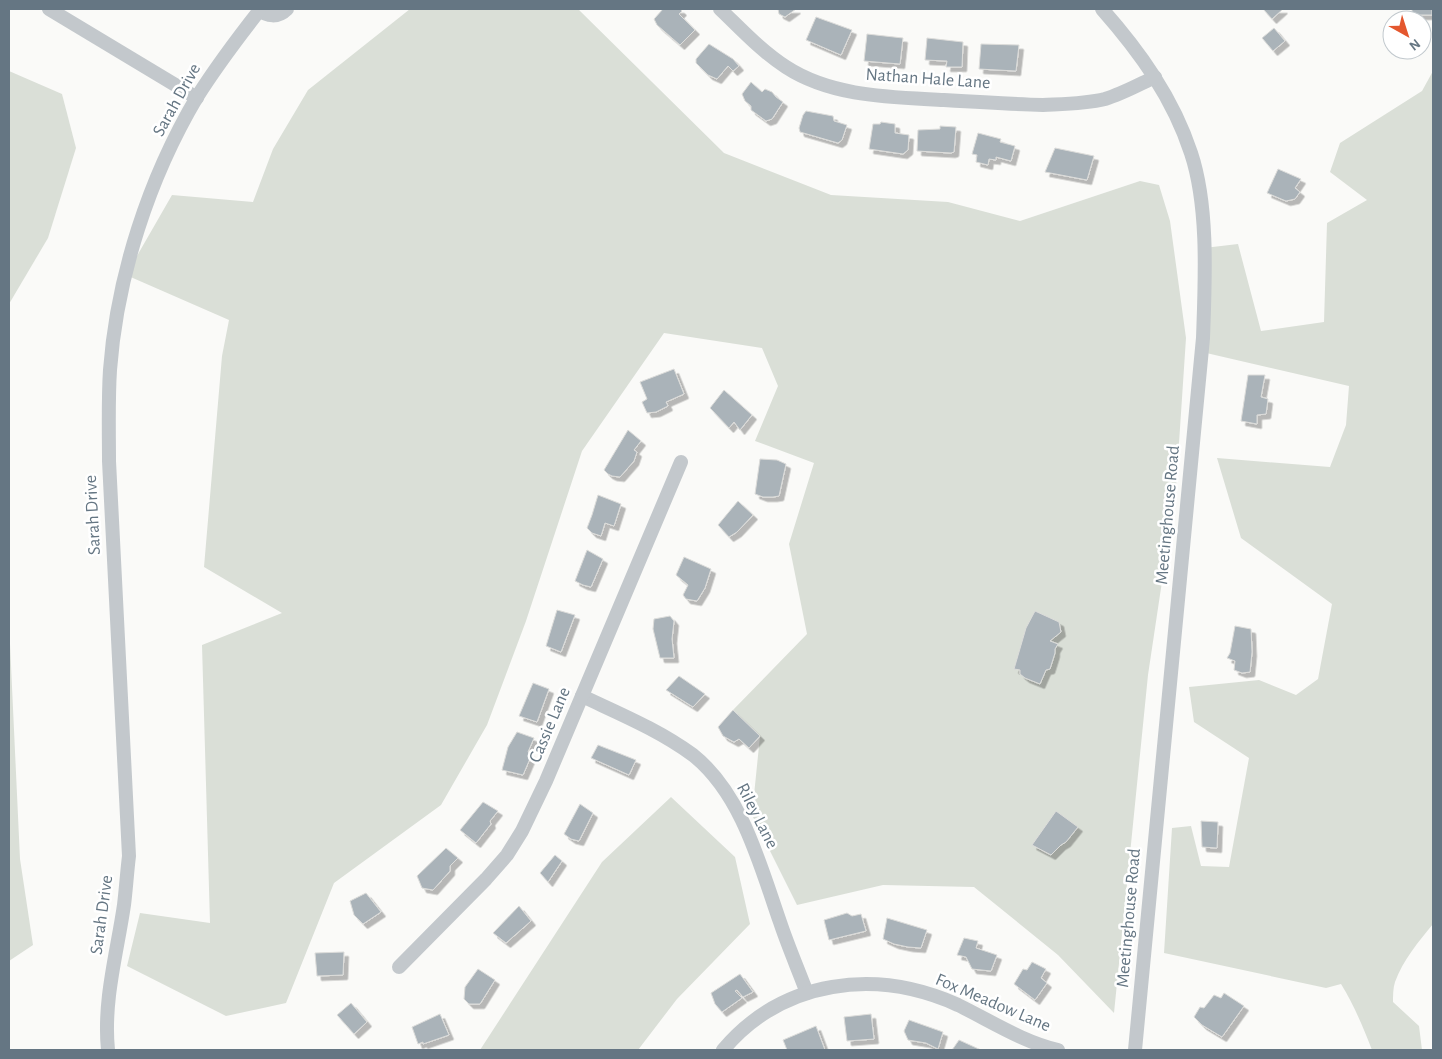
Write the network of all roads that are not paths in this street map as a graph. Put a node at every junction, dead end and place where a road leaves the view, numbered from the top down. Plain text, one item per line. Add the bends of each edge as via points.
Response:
1 (49, 9) edge
2 (287, 9) edge
3 (720, 9) edge
4 (1102, 9) edge
5 (258, 10) edge
6 (1155, 77) junction
7 (197, 98) junction
8 (681, 462) dead end
9 (582, 696) junction
10 (399, 967) dead end
11 (807, 993) junction
12 (108, 1050) edge
13 (723, 1050) edge
14 (1058, 1050) edge
15 (1135, 1050) edge

1 - 7 street
2 - 5 street, Sarah Drive via 272,16
3 - 6 street, Nathan Hale Lane via 786,68 822,84 860,94 1043,105 1081,103 1104,99
4 - 6 street, Meetinghouse Road
5 - 7 street, Sarah Drive
6 - 15 street, Meetinghouse Road via 1180,124 1195,170 1202,217 1205,287 1202,352
7 - 12 street, Sarah Drive via 160,172 134,244 118,306 110,370 110,471 129,856 108,1005
8 - 9 street, Cassie Lane
9 - 10 street, Cassie Lane via 535,806 507,855
9 - 11 street, Riley Lane via 666,737 693,756 727,792 756,851
11 - 13 street, Fox Meadow Lane via 766,1012
11 - 14 street, Fox Meadow Lane via 858,983 910,989 957,1005 1017,1035

